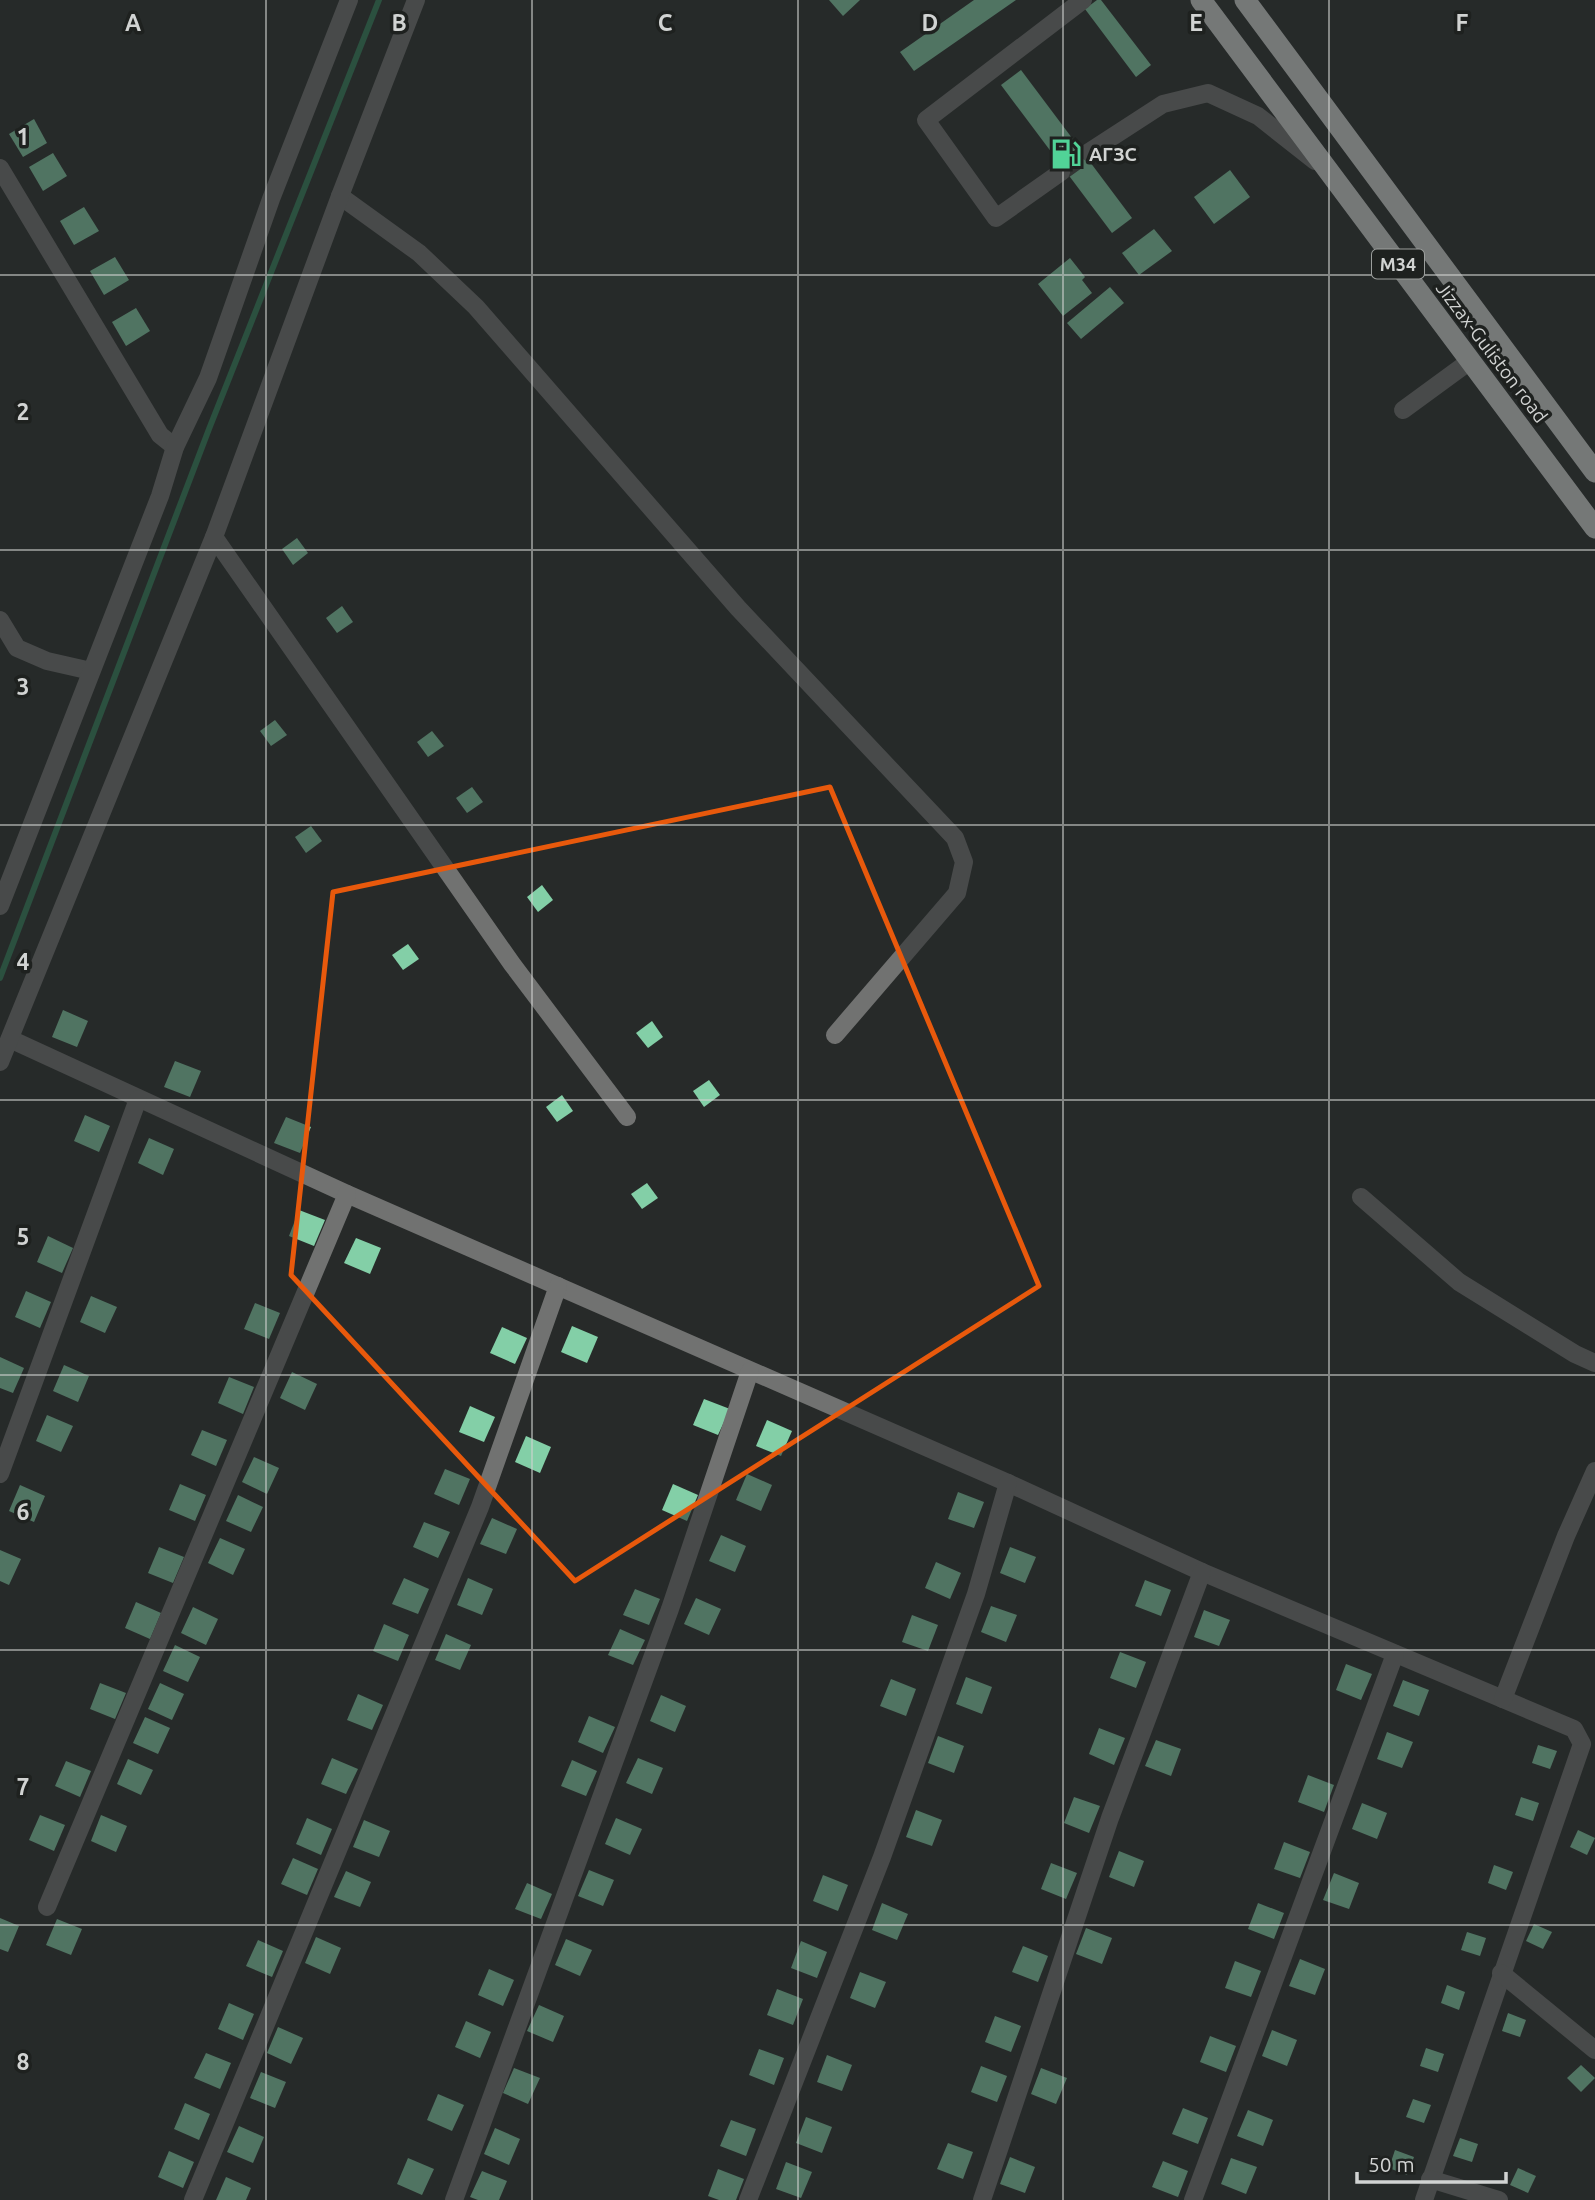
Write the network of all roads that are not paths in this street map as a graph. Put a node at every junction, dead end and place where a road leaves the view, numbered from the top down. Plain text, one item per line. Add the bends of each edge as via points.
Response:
1 (349, 0) edge
2 (416, 0) edge
3 (1083, 0) edge
4 (1201, 0) edge
5 (1245, 0) edge
6 (1089, 152) tunnel mouth
7 (0, 168) edge
8 (1061, 172) tunnel mouth
9 (1330, 173) junction
10 (340, 196) junction
11 (1498, 340) junction
12 (1470, 361) junction
13 (1404, 410) dead end
14 (175, 447) junction
15 (1595, 471) edge
16 (1595, 528) edge
17 (214, 537) junction
18 (0, 620) edge
19 (91, 671) junction
20 (0, 906) edge
21 (835, 1035) dead end
22 (9, 1039) junction
23 (0, 1062) edge
24 (138, 1100) junction
25 (627, 1117) dead end
26 (347, 1194) junction
27 (1361, 1197) dead end
28 (558, 1286) junction
29 (1595, 1363) edge
30 (750, 1371) junction
31 (1595, 1471) edge
32 (0, 1474) edge
33 (1008, 1483) junction
34 (1202, 1572) junction
35 (1395, 1654) junction
36 (1503, 1699) junction
37 (1586, 1741) edge
38 (47, 1907) dead end
39 (1501, 1973) junction
40 (1595, 2050) edge
41 (1430, 2179) junction
42 (193, 2200) edge
43 (454, 2200) edge
44 (748, 2200) edge
45 (982, 2200) edge
46 (1193, 2200) edge
47 (1424, 2200) edge
48 (1499, 2200) edge

1 - 14 street via 271,199 208,378
2 - 10 street
3 - 8 street via 926,120 996,218
4 - 9 highway, Jizzax-Guliston road / M34
5 - 11 highway, Jizzax-Guliston road / M34
6 - 9 street via 1163,104 1208,93 1258,116
7 - 14 street via 160,435
9 - 12 highway, Jizzax-Guliston road / M34
10 - 17 street
10 - 21 street via 419,253 476,307 738,608 955,838 964,862 957,893
11 - 12 highway
11 - 15 highway, Jizzax-Guliston road / M34
12 - 13 street
12 - 16 highway, Jizzax-Guliston road / M34
14 - 19 street
17 - 22 street
17 - 25 street via 512,964
18 - 19 street via 18,648 47,661
19 - 20 street
22 - 23 street
22 - 24 street
24 - 26 street
24 - 32 street
26 - 28 street
26 - 38 street
27 - 29 street via 1459,1282
28 - 30 street
28 - 42 street via 480,1507
30 - 33 street
30 - 43 street via 670,1609
31 - 36 street
33 - 34 street
33 - 44 street via 976,1594 881,1857
34 - 35 street
34 - 45 street via 1110,1818
35 - 36 street
35 - 46 street
36 - 37 street
37 - 39 street
39 - 40 street
39 - 41 street
41 - 47 street
41 - 48 street

